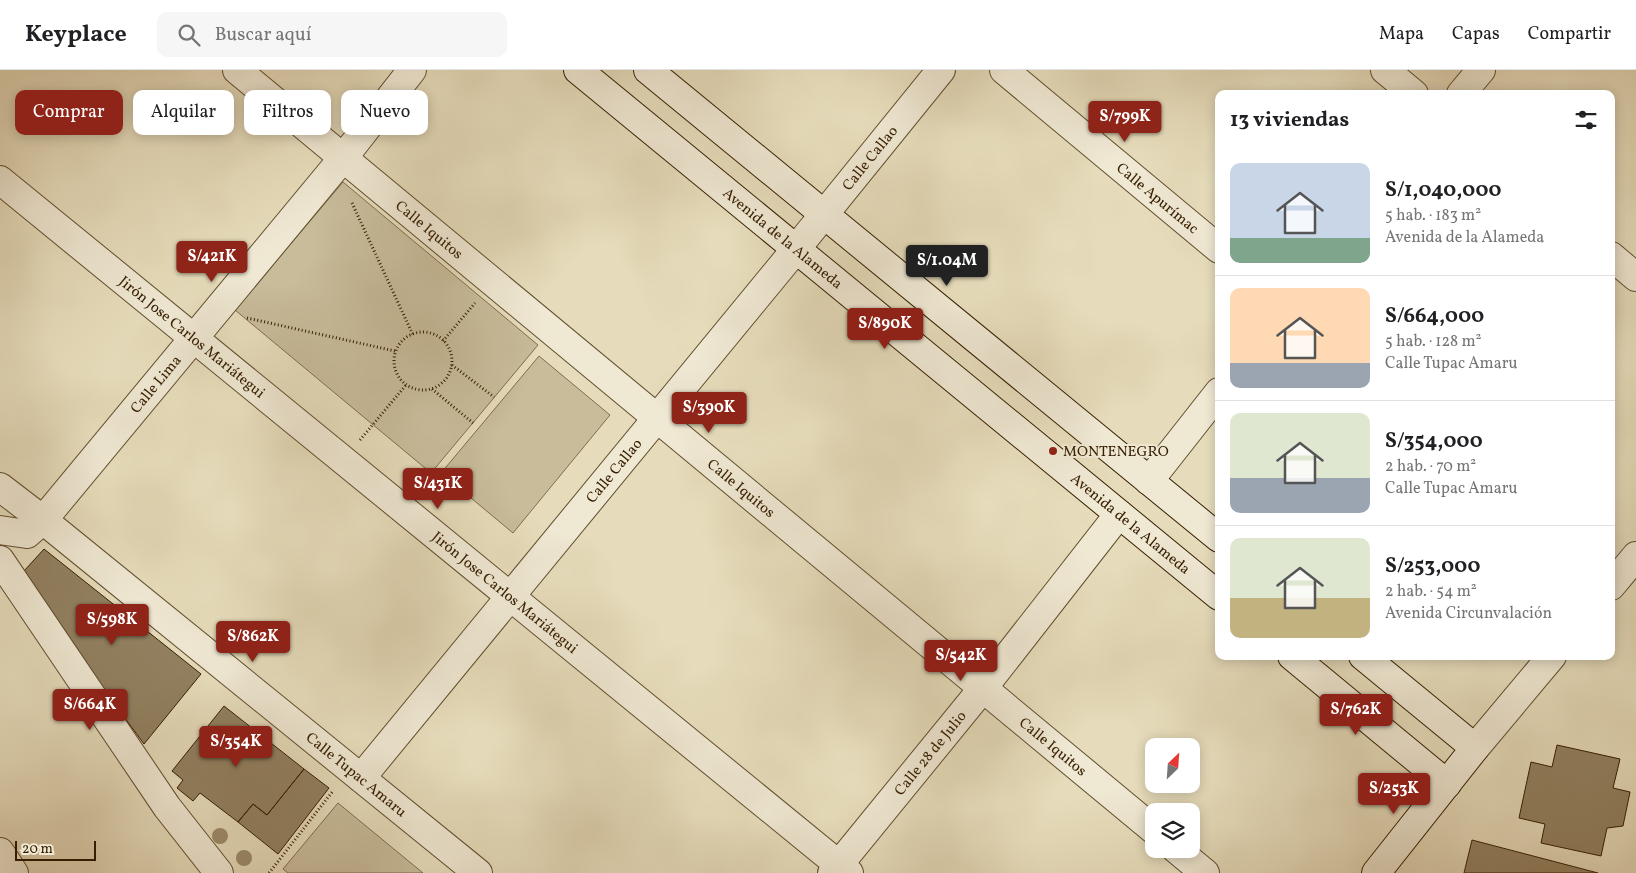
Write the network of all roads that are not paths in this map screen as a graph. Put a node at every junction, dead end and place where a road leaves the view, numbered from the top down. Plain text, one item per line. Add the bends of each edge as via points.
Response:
1 (237, 70) edge
2 (412, 70) edge
3 (578, 70) edge
4 (648, 70) edge
5 (941, 70) edge
6 (1004, 70) edge
7 (1385, 70) edge
8 (1481, 70) edge
9 (1409, 90) edge
10 (1464, 90) edge
11 (339, 162) junction
12 (0, 180) edge
13 (824, 214) junction
14 (1215, 246) edge
15 (796, 249) junction
16 (1615, 259) edge
17 (1636, 277) edge
18 (194, 338) junction
19 (1215, 397) edge
20 (657, 418) junction
21 (1149, 481) junction
22 (0, 487) edge
23 (1119, 514) junction
24 (43, 520) junction
25 (0, 530) edge
26 (1215, 535) edge
27 (0, 560) edge
28 (1215, 593) edge
29 (510, 596) junction
30 (1297, 660) edge
31 (1368, 660) edge
32 (1549, 660) edge
33 (983, 688) junction
34 (1475, 748) junction
35 (356, 773) junction
36 (1447, 784) junction
37 (1145, 823) edge
38 (0, 852) edge
39 (1187, 858) edge
40 (840, 870) edge
41 (14, 873) edge
42 (219, 873) edge
43 (478, 873) edge
44 (1205, 873) edge
45 (1376, 873) edge

1 - 11 street, Calle Iquitos
2 - 11 street, Calle Lima
3 - 15 street, Avenida de la Alameda
4 - 13 street
5 - 13 street, Calle Callao
6 - 14 street, Calle Apurímac
7 - 9 street
8 - 10 street
11 - 18 street, Calle Lima
11 - 20 street, Calle Iquitos via 493,281
12 - 18 street, Jirón Jose Carlos Mariátegui
13 - 15 street, Calle Callao
13 - 21 street
15 - 20 street, Calle Callao
15 - 23 street, Avenida de la Alameda
16 - 17 street
18 - 24 street, Calle Lima
18 - 29 street, Jirón Jose Carlos Mariátegui
19 - 21 street
20 - 29 street, Calle Callao
20 - 33 street, Calle Iquitos
21 - 26 street
22 - 24 street, Calle Tupac Amaru
23 - 28 street, Avenida de la Alameda
23 - 33 street, Calle 28 de Julio
24 - 25 street, Calle Lima via 27,534
24 - 35 street, Calle Tupac Amaru
27 - 42 street via 167,807
29 - 35 street, Calle Callao
29 - 40 street, Jirón Jose Carlos Mariátegui
30 - 36 street
31 - 34 street
32 - 34 street
33 - 37 street, Calle Iquitos
33 - 40 street, Calle 28 de Julio
34 - 36 street
35 - 43 street, Calle Tupac Amaru
36 - 45 street
38 - 41 street
39 - 44 street

